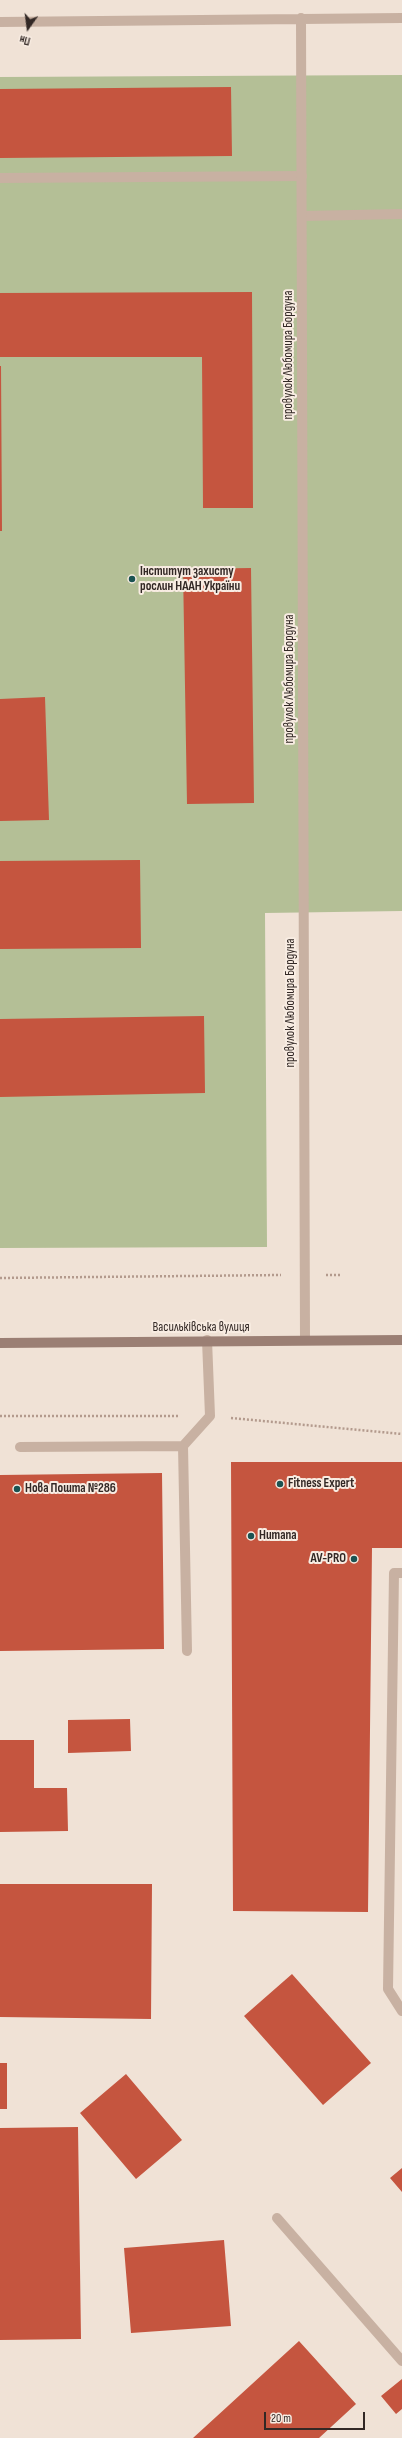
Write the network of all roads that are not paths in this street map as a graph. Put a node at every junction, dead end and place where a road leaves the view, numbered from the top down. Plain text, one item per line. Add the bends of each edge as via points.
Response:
1 (301, 18) junction
2 (402, 18) edge
3 (0, 22) edge
4 (302, 176) junction
5 (0, 178) edge
6 (402, 214) edge
7 (302, 216) junction
8 (207, 1340) junction
9 (305, 1340) junction
10 (402, 1340) edge
11 (0, 1343) edge
12 (183, 1446) junction
13 (20, 1447) dead end
14 (402, 1573) edge
15 (187, 1651) dead end
16 (402, 2011) edge
17 (277, 2218) dead end
18 (402, 2361) edge

1 - 2 street
1 - 3 street
1 - 4 street, провулок Любомира Бордуна
4 - 5 street
4 - 7 street, провулок Любомира Бордуна
6 - 7 street
7 - 9 street, провулок Любомира Бордуна
8 - 9 main road, Васильківська вулиця
8 - 11 main road, Васильківська вулиця
8 - 12 street via 210,1416
9 - 10 main road, Васильківська вулиця
12 - 13 street
12 - 15 street
14 - 16 street via 394,1573 388,1989
17 - 18 street

